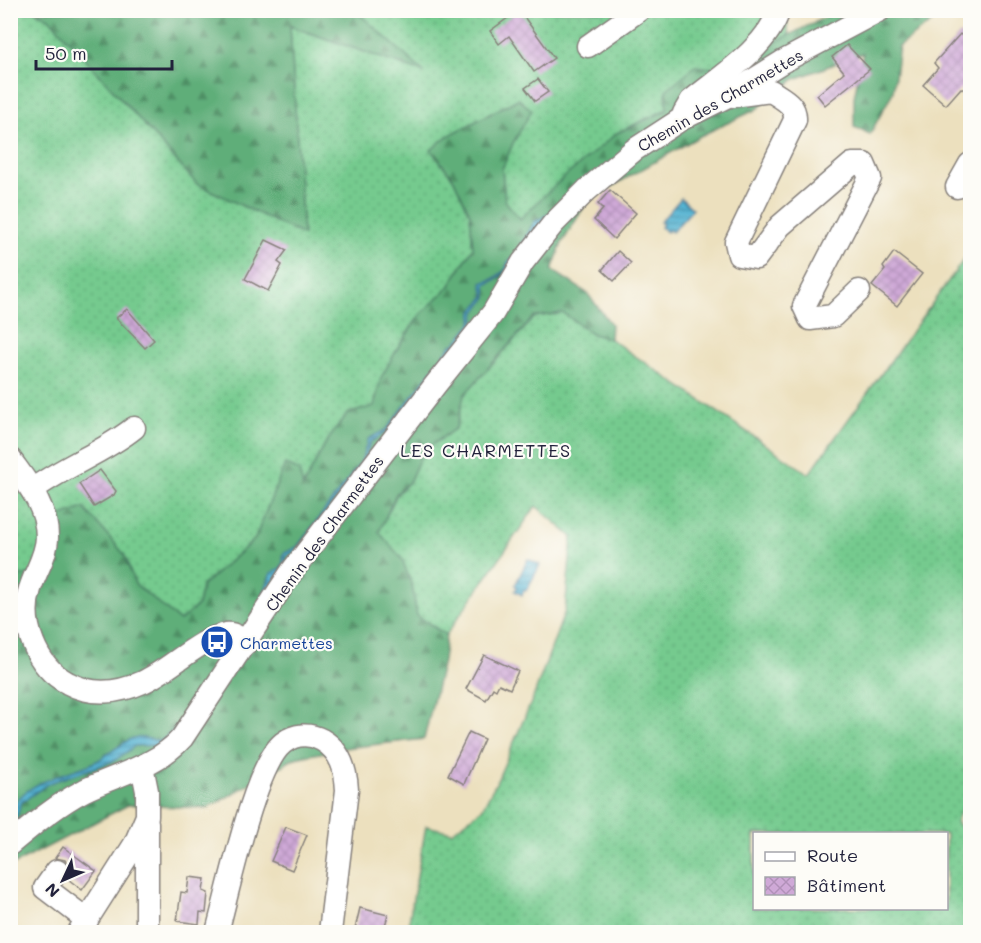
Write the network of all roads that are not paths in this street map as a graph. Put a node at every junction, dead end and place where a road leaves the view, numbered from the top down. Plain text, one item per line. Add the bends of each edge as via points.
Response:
1 (639, 10) edge
2 (778, 10) edge
3 (880, 10) edge
4 (588, 46) dead end
5 (726, 96) junction
6 (680, 120) junction
7 (970, 164) edge
8 (957, 188) dead end
9 (859, 291) dead end
10 (134, 428) dead end
11 (10, 459) edge
12 (32, 490) junction
13 (241, 640) junction
14 (142, 766) junction
15 (147, 816) junction
16 (10, 844) edge
17 (57, 871) dead end
18 (83, 926) edge
19 (147, 933) edge
20 (217, 933) edge
21 (330, 933) edge

1 - 4 street
2 - 6 street via 763,41 690,101
3 - 5 street, Chemin des Charmettes
5 - 6 street, Chemin des Charmettes
5 - 9 street via 771,91 804,110 795,120 736,242 739,255 756,258 780,226 852,164 864,164 870,178 804,306 810,319 833,316
6 - 13 street, Chemin des Charmettes via 634,150 553,224 523,261 493,313
7 - 8 street
10 - 12 street
11 - 12 street
12 - 13 street via 42,506 47,538 29,590 26,615 37,651 56,676 82,689 121,690 144,682 210,640 227,634
13 - 14 street, Chemin des Charmettes via 182,738
14 - 15 street
14 - 16 street, Chemin des Charmettes via 78,794
15 - 18 street via 135,844
15 - 19 street
17 - 18 street via 45,888
20 - 21 street via 262,775 282,744 295,736 308,735 333,749 346,770

